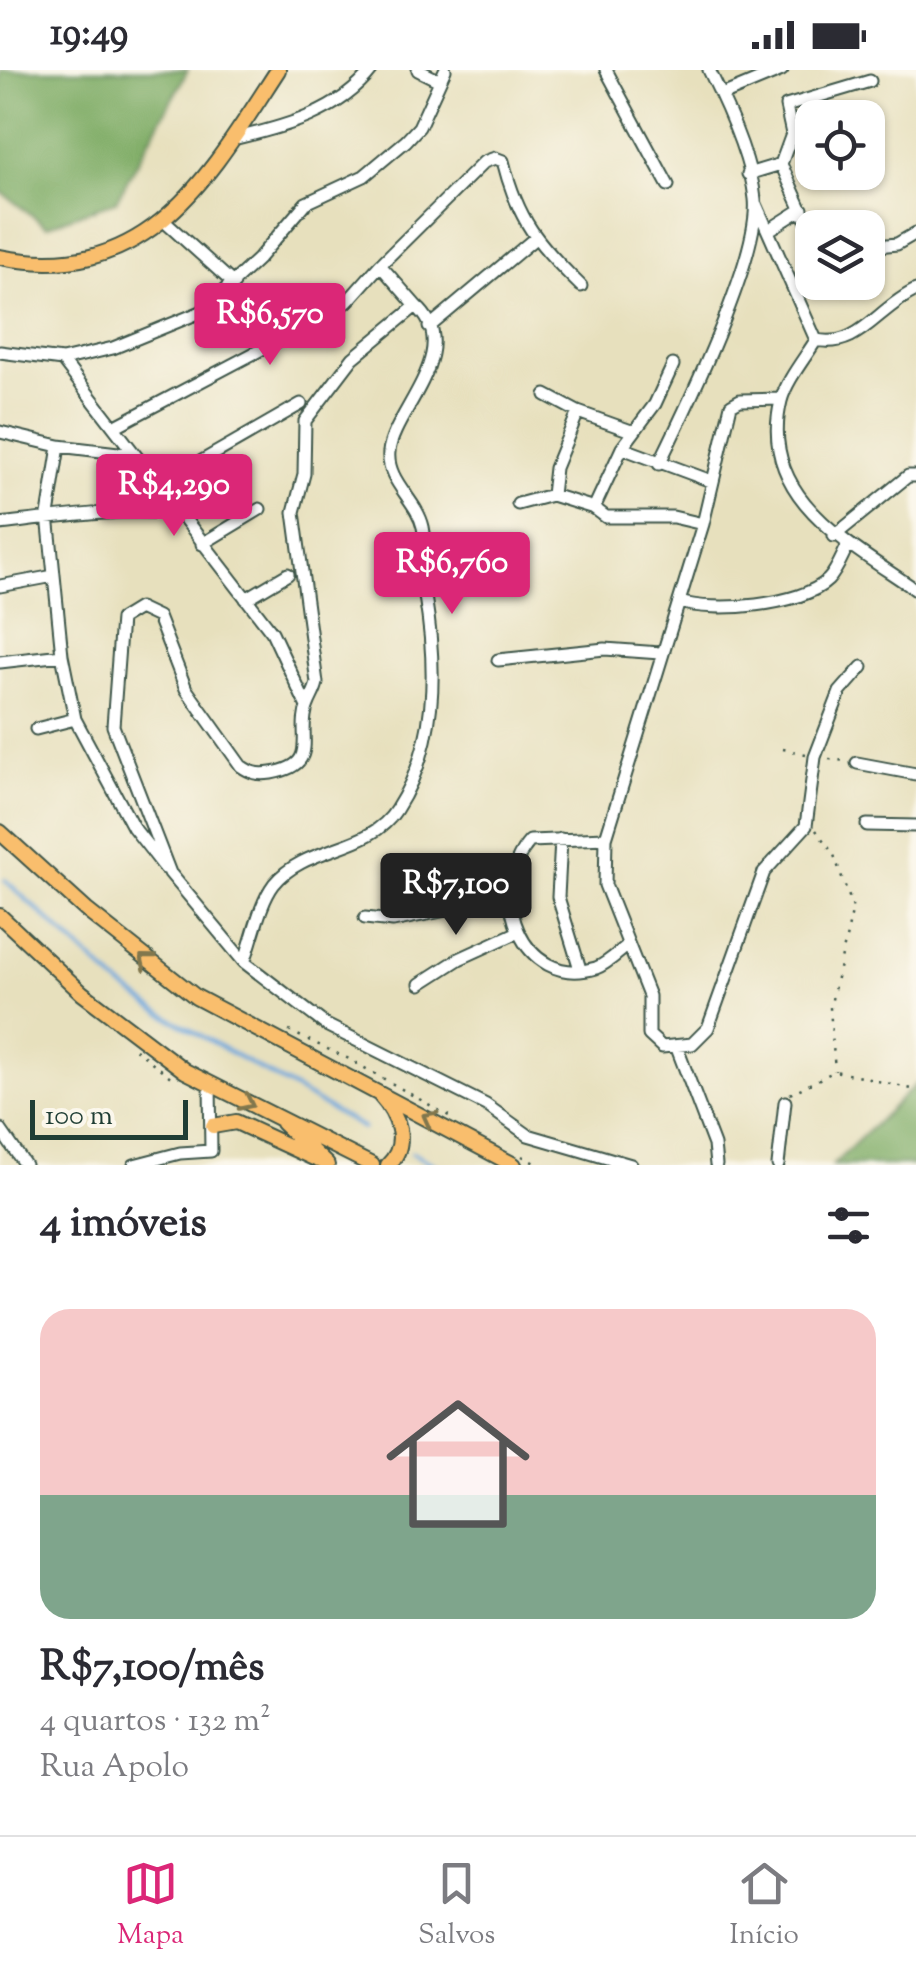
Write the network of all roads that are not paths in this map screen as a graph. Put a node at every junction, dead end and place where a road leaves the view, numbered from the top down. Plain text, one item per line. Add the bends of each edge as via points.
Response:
1 (278, 70) edge
2 (372, 70) edge
3 (418, 70) edge
4 (606, 70) edge
5 (709, 70) edge
6 (782, 70) edge
7 (443, 75) edge
8 (870, 81) dead end
9 (722, 95) junction
10 (233, 139) junction
11 (781, 164) junction
12 (748, 174) junction
13 (668, 185) dead end
14 (756, 204) junction
15 (802, 209) joint
16 (165, 222) junction
17 (768, 230) junction
18 (916, 233) edge
19 (534, 239) junction
20 (885, 245) edge
21 (0, 258) edge
22 (380, 266) junction
23 (234, 284) junction
24 (581, 286) dead end
25 (916, 290) edge
26 (416, 306) junction
27 (429, 327) junction
28 (816, 340) junction
29 (0, 352) edge
30 (62, 360) junction
31 (673, 366) dead end
32 (546, 395) dead end
33 (781, 399) junction
34 (301, 404) dead end
35 (578, 412) junction
36 (114, 427) junction
37 (0, 432) edge
38 (634, 432) junction
39 (58, 446) junction
40 (622, 448) junction
41 (135, 456) junction
42 (659, 464) junction
43 (916, 476) edge
44 (711, 481) junction
45 (160, 484) junction
46 (552, 495) junction
47 (518, 504) dead end
48 (594, 508) junction
49 (260, 509) dead end
50 (182, 514) junction
51 (48, 515) junction
52 (0, 524) edge
53 (703, 524) junction
54 (834, 536) junction
55 (202, 544) junction
56 (848, 546) junction
57 (288, 574) dead end
58 (54, 576) junction
59 (0, 586) edge
60 (916, 590) edge
61 (246, 599) junction
62 (680, 602) junction
63 (660, 653) junction
64 (62, 654) junction
65 (498, 660) dead end
66 (0, 662) edge
67 (862, 668) dead end
68 (306, 706) junction
69 (75, 719) junction
70 (36, 729) dead end
71 (857, 763) dead end
72 (916, 774) edge
73 (867, 825) dead end
74 (916, 826) edge
75 (0, 832) edge
76 (561, 838) junction
77 (606, 838) junction
78 (170, 873) junction
79 (510, 898) junction
80 (0, 916) edge
81 (365, 918) dead end
82 (516, 933) junction
83 (628, 945) junction
84 (244, 962) junction
85 (580, 969) junction
86 (420, 984) dead end
87 (677, 1048) junction
88 (363, 1083) junction
89 (210, 1085) junction
90 (785, 1102) road end
91 (280, 1119) junction
92 (213, 1126) junction
93 (0, 1129) edge
94 (518, 1160) edge
95 (322, 1163) edge
96 (25, 1165) edge
97 (134, 1165) edge
98 (372, 1165) edge
99 (388, 1165) edge
100 (631, 1165) edge
101 (716, 1165) edge
102 (778, 1165) edge

1 - 10 main road
2 - 10 street via 348,94 300,121
3 - 7 street
4 - 13 street
5 - 9 street
6 - 9 street
7 - 23 street via 406,141 364,176 306,203
8 - 11 street via 786,106 792,134
9 - 12 street
10 - 16 main road
11 - 12 street
11 - 15 street
12 - 14 street
14 - 17 street
14 - 42 street via 742,270
15 - 17 street
16 - 21 main road via 90,258
16 - 23 street
17 - 28 street
18 - 20 street
19 - 22 street via 503,161 490,158
19 - 24 street
19 - 27 street
22 - 26 street
22 - 36 street via 333,310
23 - 30 street via 182,322
25 - 28 street via 889,303 853,338
26 - 27 street
26 - 68 street via 353,358 305,422 304,474 294,512 317,683
27 - 84 street via 428,372 388,454 393,476 418,512 432,614 430,714 419,760 388,821 312,857 274,885
28 - 33 street
29 - 30 street
30 - 36 street
31 - 38 street
32 - 35 street
33 - 44 street via 732,405
33 - 54 street via 786,472
34 - 45 street
35 - 38 street
35 - 46 street via 554,468
36 - 41 street
37 - 39 street
38 - 40 street
39 - 41 street
39 - 51 street
40 - 42 street
40 - 48 street
41 - 45 street
42 - 44 street
43 - 54 street
44 - 53 street
45 - 50 street
46 - 47 street
46 - 48 street
48 - 53 street via 606,517
49 - 55 street
50 - 51 street
50 - 55 street
51 - 52 street
51 - 58 street
53 - 62 street
54 - 56 street
55 - 61 street
56 - 60 street
56 - 62 street via 828,580 802,592 728,609
57 - 61 street
58 - 59 street
58 - 64 street
61 - 68 street via 281,644
62 - 63 street
63 - 65 street via 605,649
63 - 77 street
64 - 66 street
64 - 69 street
67 - 87 street via 840,692 814,756 806,826 764,872 708,1028
68 - 78 street via 303,755 284,771 252,774 186,688 158,618 139,608 121,619 113,726
69 - 70 street
69 - 78 street via 133,826
71 - 72 street
73 - 74 street
88 -> 75 main road via 196,998
76 - 77 street
76 - 79 street via 534,838 525,846
76 - 85 street via 558,897
77 - 83 street via 605,885
78 - 84 street
79 - 81 street via 393,921
79 - 82 street
80 - 89 main road via 82,994
82 - 85 street via 534,954
82 - 86 street
83 - 85 street via 600,966
83 - 87 street via 649,996 649,1035 662,1047
84 - 100 street via 326,1026 486,1105 528,1135
87 - 101 street
94 -> 88 main road
88 - 99 main road via 383,1098 398,1124 398,1152
89 -> 91 main road
89 - 92 street
90 - 102 street
91 - 95 main road
91 - 98 main road
92 - 95 main road via 236,1122
92 - 97 street via 212,1151
93 - 96 street

